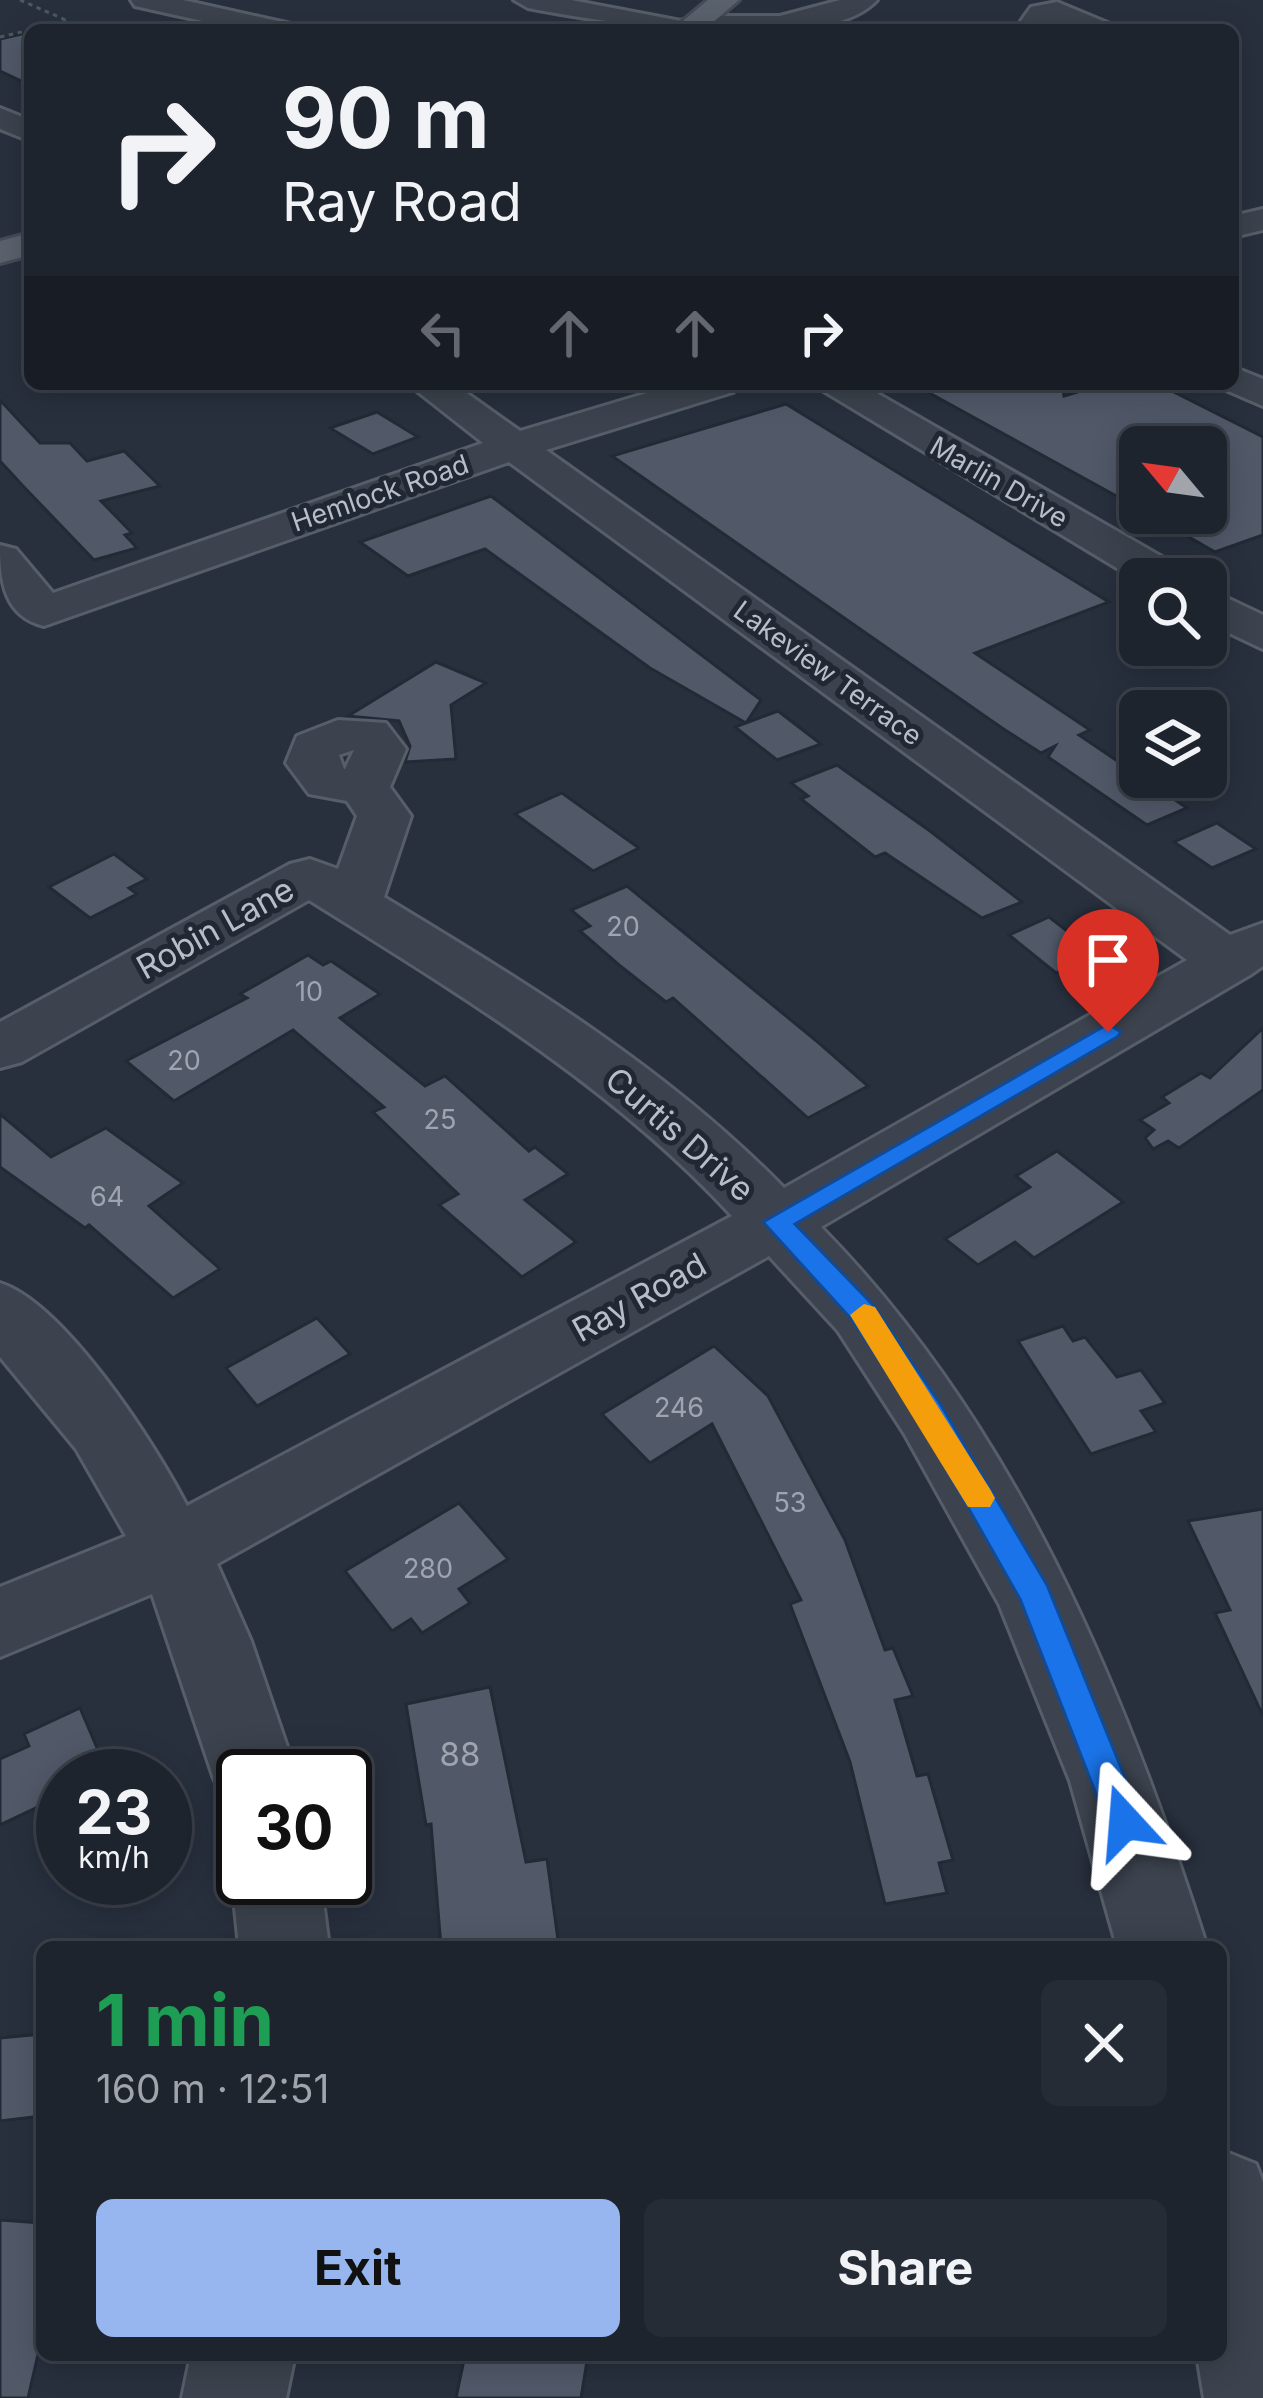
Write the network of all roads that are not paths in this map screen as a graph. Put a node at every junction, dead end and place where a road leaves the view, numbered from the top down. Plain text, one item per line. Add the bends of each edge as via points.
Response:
1 (145, 0) edge
2 (528, 0) edge
3 (724, 0) edge
4 (863, 0) edge
5 (242, 24) edge
6 (665, 24) edge
7 (693, 24) edge
8 (764, 24) edge
9 (436, 390) edge
10 (698, 390) edge
11 (842, 390) edge
12 (514, 446) junction
13 (1131, 558) edge
14 (0, 559) edge
15 (1227, 614) edge
16 (1263, 635) edge
17 (364, 787) dead end
18 (354, 902) junction
19 (428, 947) joint
20 (1246, 952) edge
21 (0, 1048) edge
22 (777, 1222) junction
23 (0, 1309) edge
24 (172, 1551) junction
25 (0, 1623) edge
26 (247, 1749) edge
27 (279, 1905) edge
28 (283, 1941) edge
29 (1160, 1941) edge
30 (1227, 2233) edge
31 (242, 2361) edge
32 (234, 2398) edge
33 (1256, 2398) edge

1 - 5 street
2 - 6 street
3 - 7 main road
4 - 8 street
9 - 12 street, Lakeview Terrace
10 - 12 street, Hemlock Road
11 - 13 street, Marlin Drive
12 - 14 street, Hemlock Road via 44,612
12 - 20 street, Lakeview Terrace
15 - 16 street
17 - 18 street via 384,816
18 - 19 street, Robin Lane
18 - 21 street, Robin Lane via 310,876
19 - 22 street, Curtis Drive via 637,1090
20 - 22 street, Ray Road
22 - 24 street, Ray Road
22 - 29 street, Curtis Drive via 863,1313 1035,1594 1112,1781
23 - 24 street via 102,1429
24 - 25 street, Ray Road
24 - 26 street via 228,1680
27 - 28 street
30 - 33 street
31 - 32 street

